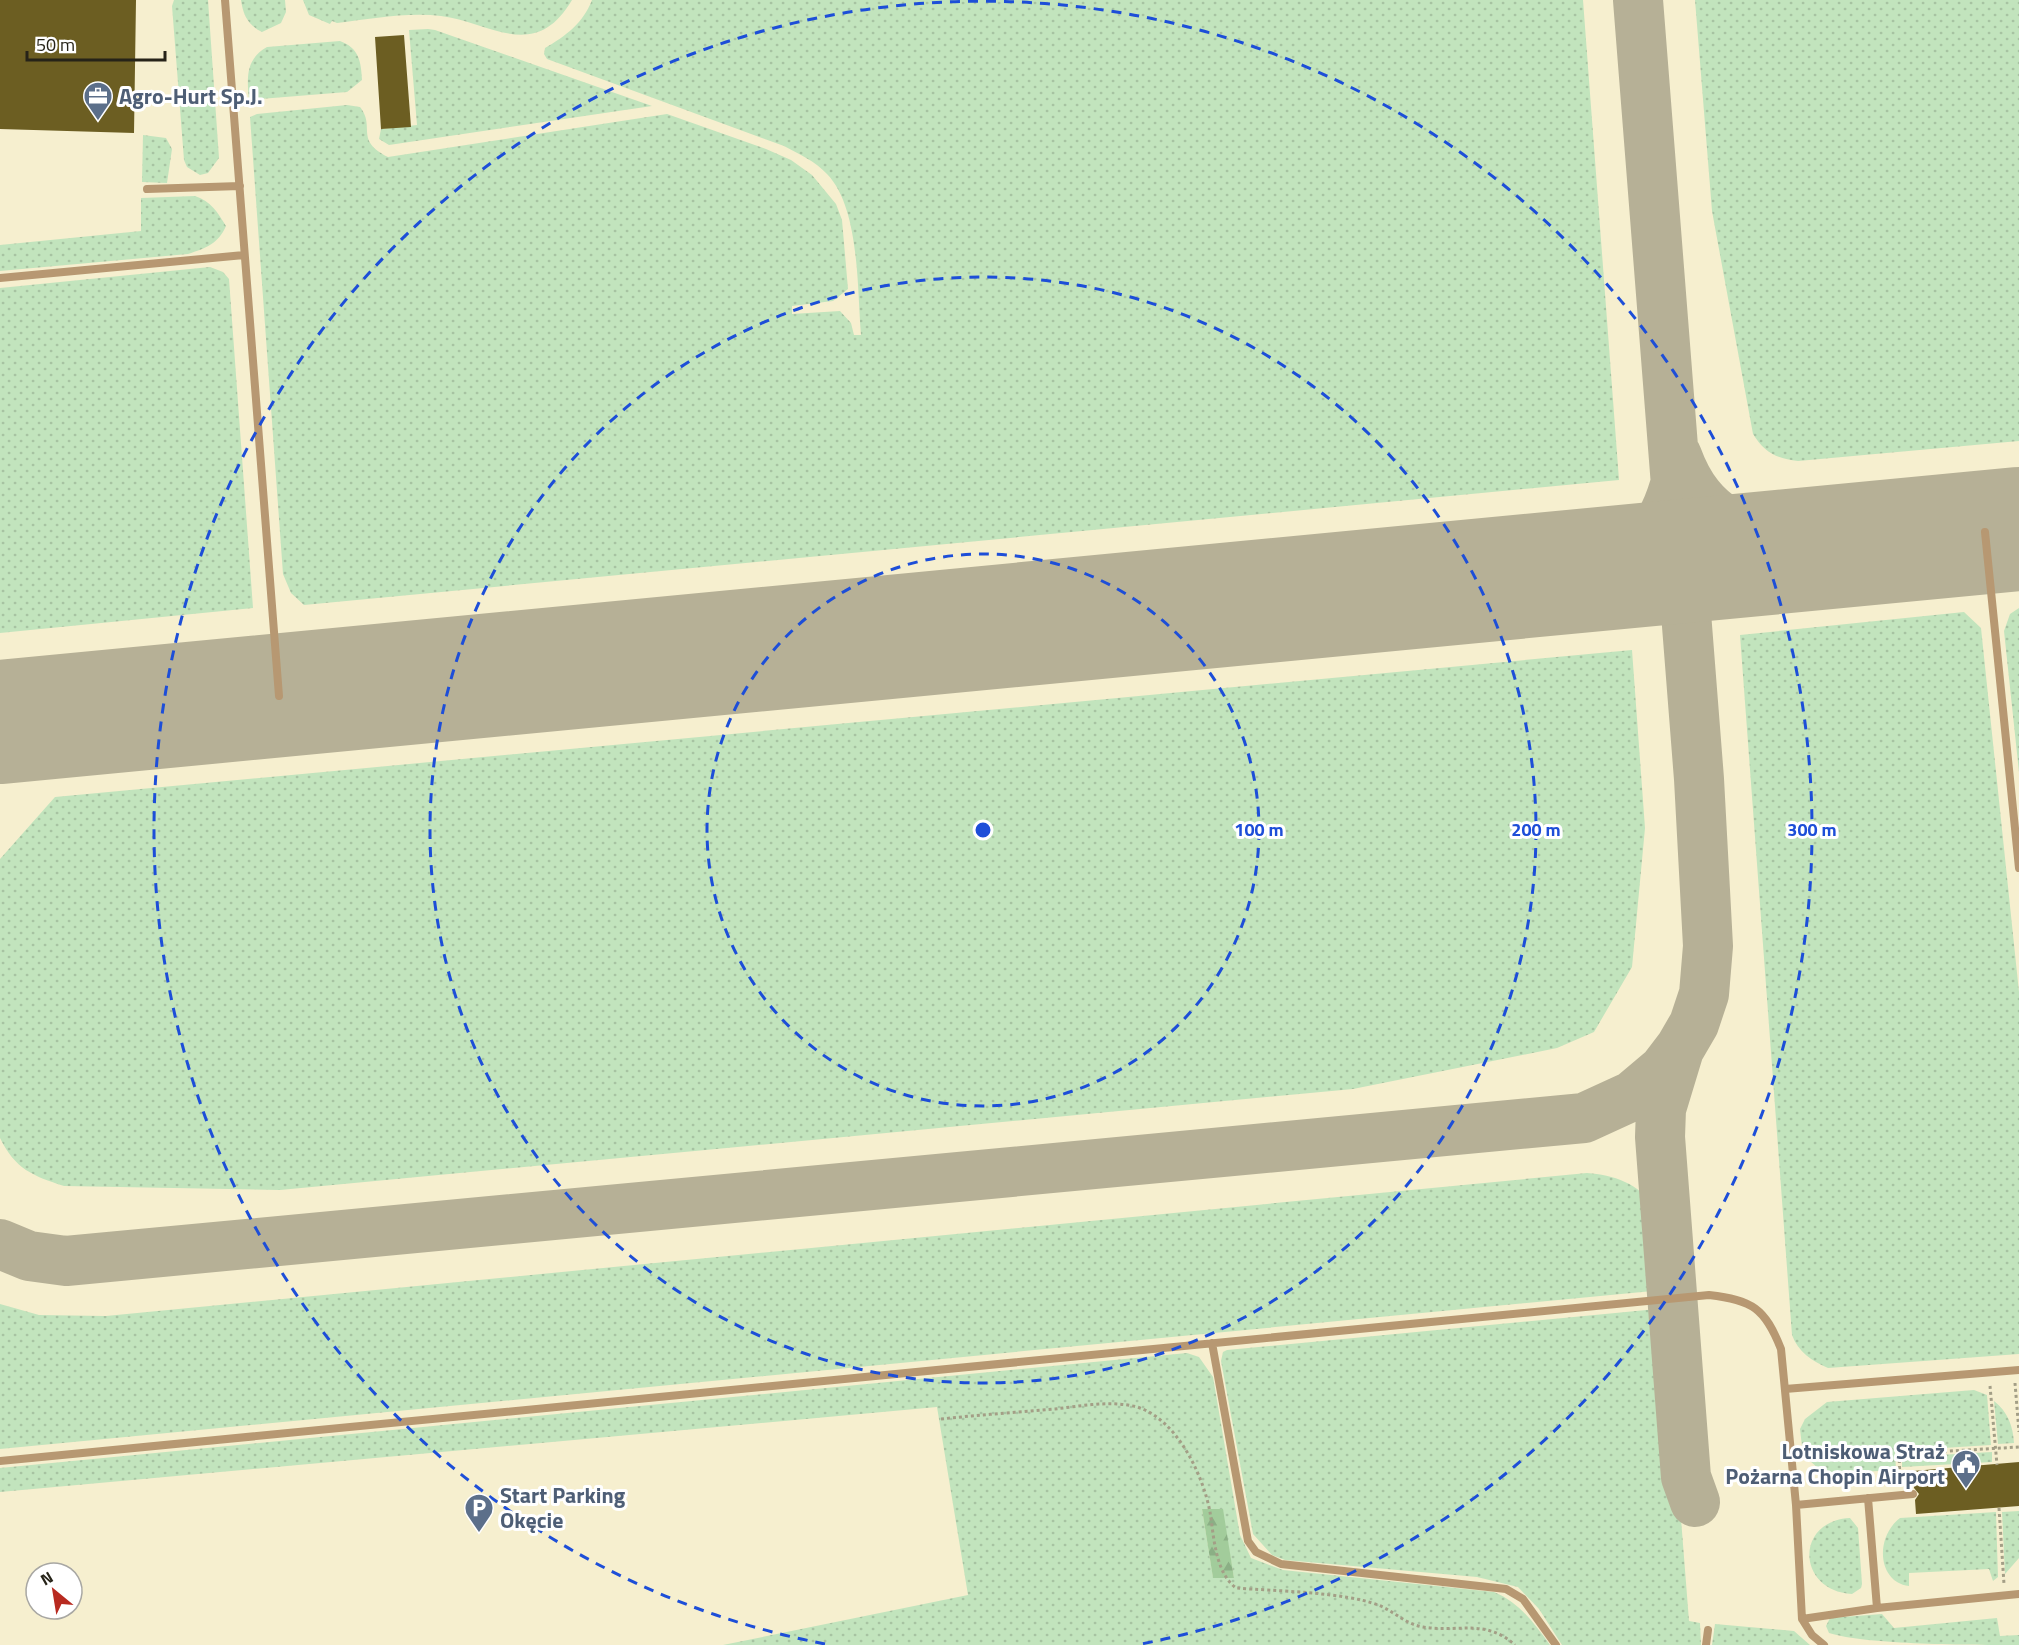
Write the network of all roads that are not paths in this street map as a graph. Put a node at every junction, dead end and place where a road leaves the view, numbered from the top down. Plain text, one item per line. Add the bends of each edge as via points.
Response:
1 (225, 0) edge
2 (240, 186) junction
3 (147, 189) dead end
4 (244, 255) junction
5 (0, 278) edge
6 (1985, 532) dead end
7 (279, 696) dead end
8 (2019, 868) edge
9 (1212, 1343) junction
10 (2017, 1370) edge
11 (1785, 1389) junction
12 (0, 1461) edge
13 (1913, 1494) dead end
14 (1868, 1498) junction
15 (1796, 1505) junction
16 (2019, 1594) edge
17 (1877, 1608) junction
18 (1802, 1619) junction
19 (1708, 1630) dead end
20 (1556, 1645) edge
21 (1706, 1645) edge
22 (1824, 1645) edge

1 - 2 lane
2 - 3 lane
2 - 4 lane
4 - 5 lane
4 - 7 lane
6 - 8 lane
9 - 11 lane via 1709,1295 1752,1304 1764,1316 1781,1349
9 - 12 lane
9 - 20 lane via 1248,1541 1256,1552 1281,1564 1506,1589 1523,1599
10 - 11 lane
11 - 15 lane
13 - 14 lane
14 - 15 lane
14 - 17 lane
15 - 18 lane
16 - 17 lane
17 - 18 lane
18 - 22 lane
19 - 21 lane

